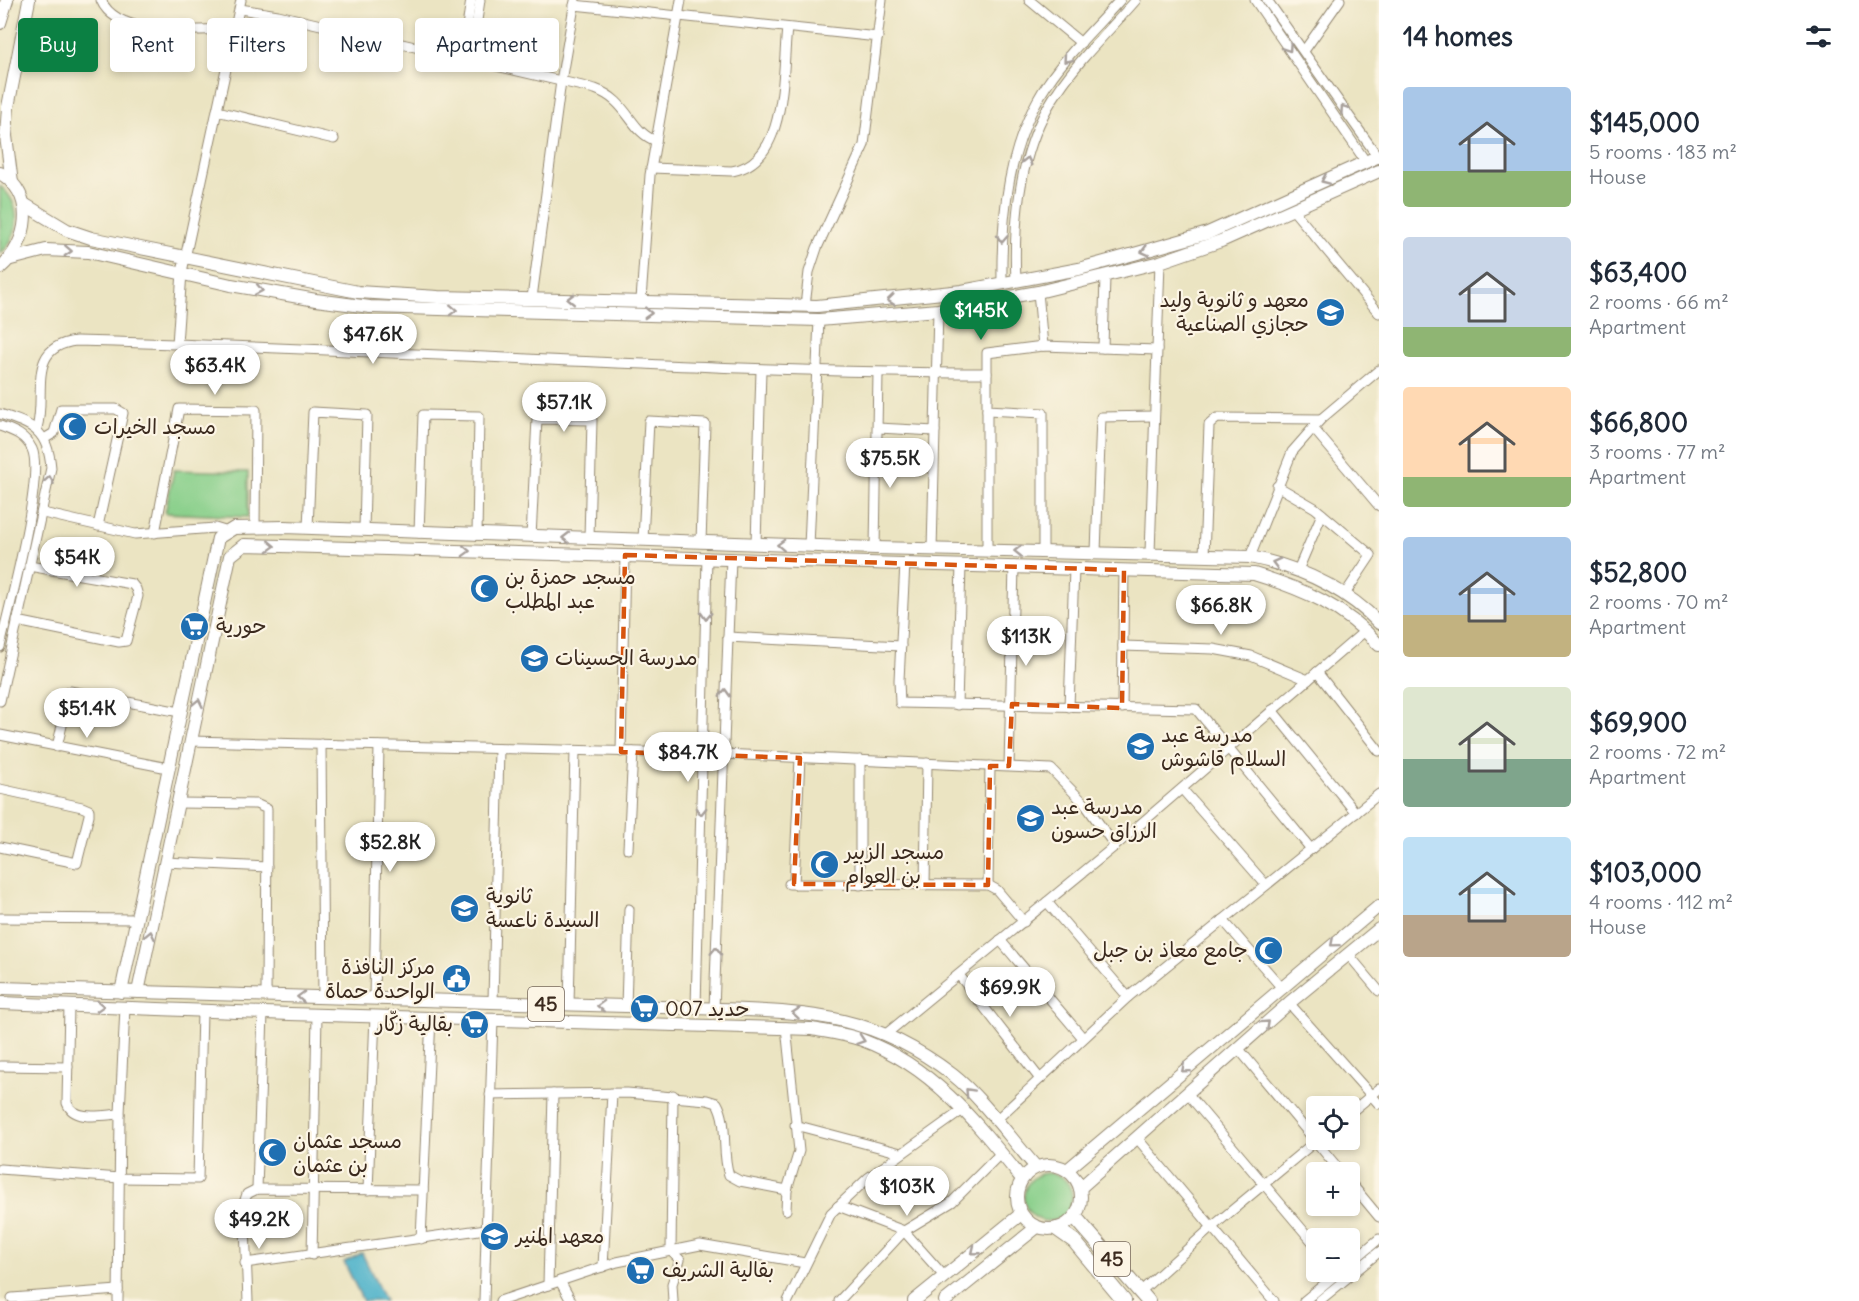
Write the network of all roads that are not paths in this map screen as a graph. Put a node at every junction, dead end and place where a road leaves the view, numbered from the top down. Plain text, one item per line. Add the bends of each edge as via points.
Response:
1 (29, 0) edge
2 (100, 0) edge
3 (471, 0) edge
4 (480, 0) edge
5 (681, 0) edge
6 (882, 0) edge
7 (1029, 0) edge
8 (1120, 0) edge
9 (1136, 0) edge
10 (1255, 0) edge
11 (1267, 0) edge
12 (1340, 0) edge
13 (575, 2) edge
14 (4, 3) edge
15 (241, 4) edge
16 (677, 17) junction
17 (470, 18) edge
18 (476, 18) edge
19 (0, 23) edge
20 (207, 28) edge
21 (787, 28) junction
22 (878, 37) junction
23 (1081, 43) junction
24 (415, 48) edge
25 (1304, 51) junction
26 (226, 72) edge
27 (520, 72) edge
28 (561, 81) junction
29 (217, 111) junction
30 (334, 139) dead end
31 (656, 141) junction
32 (1378, 157) edge
33 (1366, 162) junction
34 (651, 168) junction
35 (0, 172) edge
36 (1378, 172) edge
37 (12, 183) junction
38 (24, 204) junction
39 (1293, 210) junction
40 (185, 257) junction
41 (11, 259) junction
42 (1160, 262) junction
43 (0, 268) edge
44 (182, 272) junction
45 (1106, 276) junction
46 (1016, 281) junction
47 (1002, 284) junction
48 (1038, 292) junction
49 (532, 298) junction
50 (641, 300) junction
51 (805, 306) junction
52 (938, 310) junction
53 (1379, 313) edge
54 (819, 320) junction
55 (177, 344) junction
56 (1043, 346) junction
57 (1103, 348) junction
58 (1157, 350) junction
59 (760, 370) junction
60 (1379, 370) edge
61 (817, 372) junction
62 (878, 372) junction
63 (936, 373) junction
64 (987, 373) junction
65 (987, 410) junction
66 (0, 414) edge
67 (1154, 416) junction
68 (1322, 419) junction
69 (0, 426) edge
70 (38, 428) junction
71 (878, 428) junction
72 (1313, 428) junction
73 (935, 431) junction
74 (44, 439) junction
75 (1277, 486) junction
76 (1379, 506) edge
77 (43, 513) junction
78 (1322, 514) junction
79 (98, 526) junction
80 (255, 527) junction
81 (309, 528) junction
82 (364, 530) junction
83 (225, 531) junction
84 (154, 533) junction
85 (419, 533) junction
86 (477, 535) junction
87 (531, 537) junction
88 (589, 538) junction
89 (643, 540) junction
90 (701, 542) junction
91 (756, 544) junction
92 (809, 546) junction
93 (875, 548) junction
94 (932, 550) junction
95 (987, 551) junction
96 (1043, 552) junction
97 (1096, 552) junction
98 (1150, 554) junction
99 (625, 555) junction
100 (1204, 556) junction
101 (707, 557) junction
102 (1250, 557) junction
103 (731, 558) junction
104 (905, 563) junction
105 (961, 565) junction
106 (29, 566) junction
107 (1014, 567) junction
108 (1074, 569) junction
109 (1124, 570) junction
110 (1298, 570) junction
111 (1345, 594) junction
112 (17, 621) junction
113 (1379, 623) edge
114 (1366, 630) junction
115 (728, 637) junction
116 (1379, 645) edge
117 (901, 646) junction
118 (1123, 646) junction
119 (0, 647) edge
120 (1317, 672) junction
121 (1308, 680) junction
122 (0, 701) edge
123 (1012, 704) junction
124 (957, 705) junction
125 (1069, 707) junction
126 (1122, 708) junction
127 (1272, 711) junction
128 (180, 712) junction
129 (0, 735) edge
130 (190, 741) junction
131 (321, 744) junction
132 (379, 746) junction
133 (57, 747) junction
134 (499, 749) junction
135 (1228, 749) junction
136 (575, 751) junction
137 (1379, 751) edge
138 (621, 752) junction
139 (633, 752) junction
140 (702, 754) junction
141 (723, 754) junction
142 (800, 758) junction
143 (860, 760) junction
144 (927, 763) junction
145 (990, 766) junction
146 (1009, 766) junction
147 (168, 768) junction
148 (0, 789) edge
149 (1182, 789) junction
150 (1379, 794) edge
151 (177, 803) junction
152 (1356, 813) junction
153 (1115, 846) junction
154 (0, 847) edge
155 (628, 849) dead end
156 (1311, 849) junction
157 (165, 862) junction
158 (267, 867) junction
159 (860, 885) junction
160 (925, 885) junction
161 (988, 885) junction
162 (1266, 885) junction
163 (1047, 902) junction
164 (1379, 906) edge
165 (628, 909) dead end
166 (0, 918) edge
167 (136, 920) junction
168 (1223, 920) junction
169 (1024, 922) junction
170 (1379, 929) edge
171 (1000, 940) junction
172 (1348, 954) junction
173 (959, 975) junction
174 (0, 988) edge
175 (1282, 988) junction
176 (40, 989) junction
177 (1379, 991) edge
178 (121, 992) junction
179 (138, 992) junction
180 (160, 993) junction
181 (266, 996) junction
182 (1128, 997) junction
183 (323, 998) junction
184 (349, 998) junction
185 (374, 999) junction
186 (494, 1002) junction
187 (0, 1003) edge
188 (1289, 1003) junction
189 (41, 1004) junction
190 (69, 1005) junction
191 (569, 1005) junction
192 (626, 1007) junction
193 (125, 1008) junction
194 (680, 1008) junction
195 (696, 1008) junction
196 (160, 1009) junction
197 (719, 1010) junction
198 (202, 1011) junction
199 (263, 1013) junction
200 (317, 1015) junction
201 (351, 1016) junction
202 (375, 1016) junction
203 (431, 1017) junction
204 (494, 1019) junction
205 (680, 1024) junction
206 (724, 1025) junction
207 (786, 1027) junction
208 (886, 1034) junction
209 (1083, 1038) junction
210 (1238, 1048) junction
211 (0, 1066) edge
212 (68, 1067) junction
213 (1040, 1079) junction
214 (1376, 1091) edge
215 (612, 1093) junction
216 (1187, 1093) junction
217 (553, 1094) junction
218 (490, 1095) junction
219 (673, 1095) junction
220 (1379, 1104) edge
221 (1360, 1105) edge
222 (964, 1109) junction
223 (120, 1114) junction
224 (995, 1121) junction
225 (795, 1125) junction
226 (1306, 1129) edge
227 (1137, 1138) junction
228 (1306, 1149) edge
229 (1323, 1150) edge
230 (901, 1153) junction
231 (1001, 1153) junction
232 (1333, 1162) edge
233 (1036, 1167) junction
234 (0, 1170) edge
235 (1067, 1170) junction
236 (120, 1178) junction
237 (1022, 1179) junction
238 (1264, 1184) junction
239 (1080, 1188) junction
240 (257, 1190) junction
241 (313, 1190) junction
242 (368, 1190) junction
243 (423, 1190) junction
244 (787, 1190) junction
245 (1360, 1194) edge
246 (838, 1206) junction
247 (786, 1210) dead end
248 (1021, 1214) junction
249 (1075, 1216) junction
250 (1379, 1217) edge
251 (1037, 1227) junction
252 (1212, 1227) junction
253 (1057, 1228) junction
254 (486, 1229) junction
255 (904, 1231) junction
256 (1306, 1234) edge
257 (421, 1239) junction
258 (1379, 1239) edge
259 (671, 1251) junction
260 (1379, 1252) edge
261 (312, 1255) junction
262 (1360, 1255) edge
263 (246, 1263) junction
264 (805, 1263) junction
265 (603, 1267) junction
266 (944, 1276) junction
267 (560, 1281) junction
268 (1327, 1282) edge
269 (548, 1284) junction
270 (118, 1290) junction
271 (1144, 1296) edge
272 (12, 1298) dead end
273 (118, 1301) edge
274 (248, 1301) edge
275 (484, 1301) edge
276 (500, 1301) edge
277 (571, 1301) edge
278 (673, 1301) edge
279 (788, 1301) edge
280 (840, 1301) edge
281 (914, 1301) edge
282 (945, 1301) edge
283 (1124, 1301) edge
284 (1274, 1301) edge
285 (1304, 1301) edge
286 (1319, 1301) edge

1 - 37 main road via 8,108 6,136
2 - 20 street via 111,16 130,25
3 - 17 street
4 - 18 street
5 - 16 street
6 - 22 street
7 - 23 street
8 - 23 street
46 -> 9 street via 1016,222 1035,134 1061,86
10 -> 33 street
11 - 25 street
12 - 25 street
13 - 16 street
13 - 28 street
14 - 19 main road
15 - 24 street
16 - 21 street
16 - 31 street
21 - 22 street
21 - 34 street via 776,125 766,151 756,162 732,171
22 - 51 street via 864,145 817,248
23 -> 47 street via 1047,84 1016,150 1003,221
32 -> 25 street
26 - 29 street
27 - 28 street
28 - 31 street via 610,96 641,133
28 - 49 street
29 - 30 street
29 - 40 street
31 - 34 street
32 - 33 main road
33 -> 46 main road via 1208,232 1079,269
34 - 50 street
35 - 37 main road
36 - 39 main road
37 - 38 main road
38 - 40 main road via 67,230 91,238
38 - 41 main road via 26,227
39 - 42 main road
39 - 53 street
40 - 44 street
40 - 49 main road via 358,292
41 - 43 main road
41 -> 44 main road via 46,250 88,252
42 - 45 main road
42 - 58 street
44 -> 54 main road via 263,291 370,307
44 - 55 street
45 - 48 main road
45 - 57 street
46 - 47 main road
47 -> 51 main road via 890,300
48 - 52 main road
48 - 56 street
50 -> 49 main road
50 - 51 main road
52 - 54 main road
52 - 63 street
54 - 61 street
55 - 59 street
55 - 70 street via 61,343 42,362 42,413
56 - 57 street
56 - 64 street via 987,353
57 - 58 street
58 - 67 street
59 - 61 street
59 - 91 street
60 - 68 street
61 - 62 street
61 - 92 street
62 - 63 street
62 - 71 street
63 - 64 street
63 - 73 street
64 - 65 street
65 - 95 street
65 - 96 street via 1043,413
66 - 70 street
67 - 97 street via 1101,417
67 - 98 street
68 - 72 street
68 - 100 street via 1212,421
69 - 119 street via 24,435 33,451 35,470
70 - 74 street
71 - 73 street
71 - 93 street
72 - 75 street via 1292,452
72 - 76 street
73 - 94 street
77 -> 74 street via 51,468 50,450
74 - 79 street via 54,434 62,409 116,409 123,413
75 - 78 street
75 - 102 street
77 - 79 street
77 - 106 street
78 - 110 street
78 - 111 street via 1371,555
79 - 84 street via 135,534
80 - 81 main road
80 - 83 main road
80 - 84 street via 256,410 179,409
81 - 82 main road
81 - 82 street via 313,412 367,415
82 - 85 main road
83 - 84 street via 215,528
83 - 128 main road via 218,538
85 - 86 main road
85 - 86 street via 423,416 479,417
86 - 87 main road
88 -> 87 main road
87 - 88 street via 537,419 592,420
88 - 89 main road
89 - 90 main road
89 - 90 street via 649,421 705,424
90 - 91 main road
92 -> 91 main road
92 - 93 main road
93 - 94 main road
94 - 95 main road
96 -> 95 main road
96 - 97 main road
97 - 98 main road
98 - 100 main road
99 - 101 main road
130 -> 99 main road via 230,556 244,545
99 - 138 street
100 - 102 main road
101 - 103 main road
101 -> 140 street
110 -> 102 main road
103 - 104 main road
103 - 115 street
104 - 105 main road
104 - 117 street
105 - 107 main road
105 - 124 street
106 - 112 street
106 - 112 street via 132,584 138,596 129,638 119,642
107 - 108 main road
107 - 123 street
108 - 109 main road
108 - 125 street
109 - 114 main road via 1254,574 1303,589
109 - 118 street
110 - 111 main road
111 - 113 main road
112 - 122 street
114 - 116 main road
114 - 120 street
115 - 117 street
141 -> 115 street
117 - 124 street via 900,704
118 - 121 street via 1223,650 1251,656
118 - 126 street
120 - 121 street
120 - 137 street
121 - 127 street
123 - 124 street
123 - 125 street
123 - 146 street
125 - 126 street
126 - 135 street via 1196,709
127 - 135 street
127 - 152 street
128 - 133 street via 70,690
128 - 147 main road
129 - 133 street
130 - 131 street
130 - 151 main road
131 - 132 street
131 - 183 street
132 - 134 street
132 - 185 street
133 - 147 street
134 - 136 street
134 - 186 street
135 - 149 street
135 - 156 street
136 - 138 street
136 - 191 street
138 - 139 street
139 - 140 street
139 - 155 street
140 - 141 street
140 -> 195 street
141 - 142 street
197 -> 141 street
142 - 143 street
142 - 159 street via 791,884
143 - 144 street
143 - 159 street
144 - 145 street
144 - 160 street
145 - 146 street
145 - 161 street
146 - 153 street via 1051,769 1085,804
147 - 167 main road
148 - 154 street via 89,810 77,863
149 - 153 street
149 - 162 street
150 - 152 street
151 - 157 main road
151 - 158 street via 256,804 267,809
152 - 156 street
153 - 163 street
156 - 162 street
157 - 158 street
179 -> 157 main road
158 - 181 street
159 - 160 street
160 - 161 street
161 - 169 street
162 - 168 street
163 - 169 street
163 - 182 street
164 -> 175 main road
165 - 192 street
166 - 167 street
167 - 178 main road
168 - 175 street
168 - 182 street
169 - 171 street
170 - 172 main road
171 - 173 street
171 - 209 street
172 - 177 street
172 - 188 main road
173 - 208 street
173 - 213 street
174 - 176 main road, 45
175 -> 235 main road
176 - 178 main road, 45
176 - 189 main road
178 - 179 main road, 45
179 - 180 main road, 45
180 - 181 main road, 45
180 - 196 main road
183 -> 181 main road, 45
182 - 209 street
183 - 184 main road, 45
184 - 185 main road, 45
184 - 201 main road
185 - 186 main road, 45
186 - 191 main road, 45
187 - 189 main road, 45
210 -> 188 main road
188 - 214 street
189 - 190 main road, 45
190 -> 193 main road, 45
190 - 212 street
192 -> 191 main road, 45
192 - 194 main road, 45
193 - 196 main road, 45
193 - 223 street
194 - 195 main road, 45
194 - 205 main road
195 - 197 main road, 45
196 - 198 main road, 45
197 - 206 main road
208 -> 197 main road, 45 via 828,1017
198 - 199 main road, 45
198 - 236 street via 198,1179
199 - 200 main road, 45
199 - 240 street
200 - 201 main road, 45
200 - 241 street
201 - 202 main road, 45
202 - 203 main road, 45
202 - 242 street
203 - 204 main road, 45
203 - 243 street
204 - 205 main road, 45
204 - 218 street
205 - 206 main road, 45
206 - 207 main road, 45
207 -> 222 main road, 45 via 860,1039 904,1059
207 - 225 street
224 -> 208 main road, 45 via 954,1076
209 - 213 street
210 - 216 main road
210 - 226 street
211 - 212 street
212 - 223 street via 70,1110 76,1115
213 - 224 street
214 - 220 street
214 - 221 street
215 - 217 street
215 - 219 street
215 - 265 street
216 - 227 main road
216 - 238 street
217 - 218 street
217 - 269 street
218 - 254 street
219 - 244 street via 717,1103 722,1112 729,1175 740,1181
219 - 259 street
222 - 230 street
222 - 231 main road, 45
223 - 236 street
224 - 233 main road, 45
225 - 230 street
225 - 244 street via 799,1151
227 - 239 main road
227 - 252 street
228 - 238 street
229 - 232 street
230 - 246 street
231 - 237 main road, 45
231 - 255 street via 952,1202
233 - 235 main road via 1051,1164
233 - 237 main road
234 - 236 street
235 - 239 main road
236 - 270 street
237 - 248 main road via 1017,1193
238 - 252 street
238 - 256 street
239 - 249 main road via 1080,1206
240 - 241 street
240 - 263 street via 247,1194 244,1203
241 - 242 street
241 - 261 street
242 - 243 street
243 - 257 street
244 - 247 street
245 - 250 street
246 - 255 street
246 - 264 street
248 - 251 main road
248 -> 266 main road
249 - 253 main road
249 - 271 highway, 45
251 - 253 main road
251 - 282 main road
252 - 271 street
252 - 284 street
253 - 283 highway, 45 via 1074,1241
254 - 257 street
254 - 275 street
255 - 266 street
255 - 280 street
257 - 261 street
258 - 262 street
259 - 264 street via 700,1245
259 - 265 street
259 - 278 street via 680,1260 672,1284
260 - 286 street
261 - 263 street
263 - 274 street
264 - 279 street
265 - 267 street
266 - 281 main road
267 - 269 street
267 - 277 street
268 - 285 street
269 - 276 street
270 - 272 street
270 - 273 street

